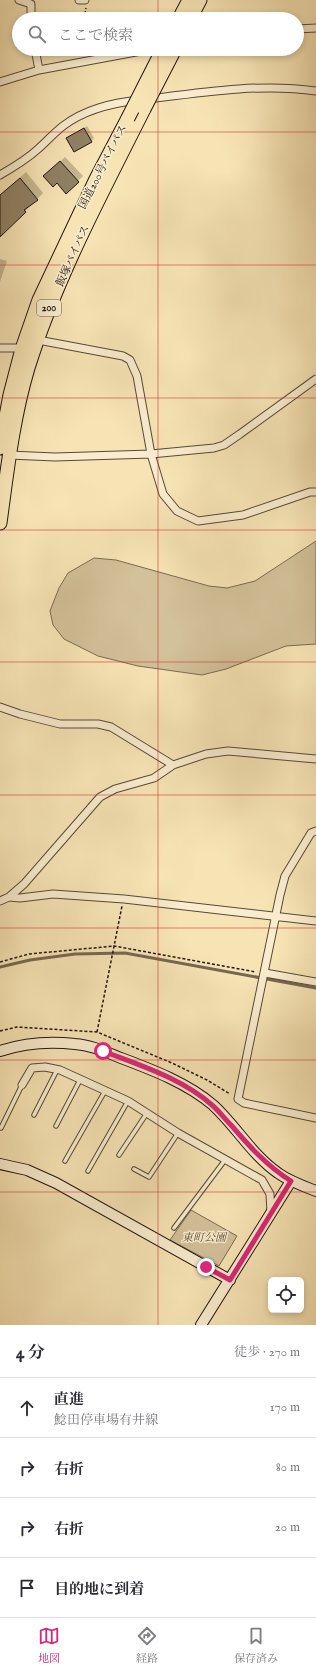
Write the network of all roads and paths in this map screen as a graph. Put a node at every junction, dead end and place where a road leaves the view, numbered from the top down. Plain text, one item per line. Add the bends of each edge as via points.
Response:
1 (18, 0) edge
2 (79, 0) edge
3 (189, 0) edge
4 (200, 0) edge
5 (86, 3) edge
6 (32, 12) edge
7 (183, 12) edge
8 (194, 12) edge
9 (316, 28) edge
10 (304, 29) edge
11 (36, 56) edge
12 (114, 56) edge
13 (159, 56) edge
14 (171, 56) edge
15 (39, 70) junction
16 (0, 82) edge
17 (316, 91) edge
18 (0, 175) edge
19 (38, 340) junction
20 (0, 348) edge
21 (22, 349) junction
22 (316, 379) edge
23 (5, 451) edge
24 (151, 454) junction
25 (316, 492) edge
26 (0, 523) edge
27 (0, 707) edge
28 (316, 759) edge
29 (173, 765) junction
30 (316, 832) edge
31 (9, 897) junction
32 (124, 899) junction
33 (0, 901) edge
34 (276, 916) junction
35 (316, 921) edge
36 (114, 946) junction
37 (0, 962) edge
38 (265, 973) junction
39 (316, 982) edge
40 (97, 1032) dead end
41 (0, 1051) edge
42 (58, 1070) junction
43 (80, 1080) junction
44 (22, 1085) joint
45 (105, 1091) junction
46 (128, 1101) junction
47 (147, 1113) junction
48 (34, 1115) dead end
49 (316, 1118) edge
50 (56, 1126) dead end
51 (1, 1128) edge
52 (178, 1133) junction
53 (119, 1155) dead end
54 (225, 1160) junction
55 (65, 1161) dead end
56 (0, 1164) edge
57 (134, 1169) dead end
58 (88, 1171) dead end
59 (291, 1181) junction
60 (316, 1191) edge
61 (271, 1214) junction
62 (174, 1228) dead end
63 (230, 1280) junction
64 (201, 1325) edge

1 - 6 street via 31,4
2 - 5 street
3 - 7 highway
4 - 8 highway
9 - 10 street
11 - 15 street
12 - 15 street
13 - 21 highway, 国道200号バイパス / 200, bridge via 60,253 39,300
14 - 19 highway, 飯塚バイパス / 200, bridge via 64,274
15 - 16 street
17 - 18 street via 281,88 243,89 127,102 92,110 64,126 15,167
19 - 21 street
19 - 23 highway, 飯塚バイパス / 200
19 - 24 street via 123,356 130,360 137,376
20 - 21 street
21 - 23 highway, 国道200号バイパス / 200 via 10,395
22 - 24 street via 224,444 204,450
23 - 24 street via 55,457
23 - 26 highway, 飯塚バイパス / 200
24 - 25 street via 163,494 177,511 198,521 243,515
27 - 29 street via 60,724 98,724 111,727
28 - 29 street via 228,751 206,754
29 - 31 street via 154,778 115,789 100,797 24,884
30 - 34 street via 311,833 285,876
31 - 32 street via 53,894
31 - 33 street
32 - 34 street
32 - 36 path
34 - 35 street
34 - 38 street
36 - 37 path via 29,954
36 - 38 path
36 - 40 path
38 - 39 street
38 - 49 street via 238,1099 244,1103
41 - 59 street via 20,1045 52,1042 75,1044 90,1046 152,1070 185,1086 213,1105 261,1159
42 - 43 street
42 - 44 street via 32,1068
42 - 48 lane
43 - 45 street
43 - 50 lane
44 - 51 lane
45 - 46 street
45 - 55 lane
46 - 47 street
46 - 58 lane
47 - 52 street
47 - 53 lane
52 - 54 street
52 - 57 lane via 149,1177
54 - 61 street via 262,1180 270,1194
54 - 62 lane
56 - 63 street via 27,1170 56,1183
59 - 60 street
59 - 61 street
61 - 63 street
63 - 64 street

